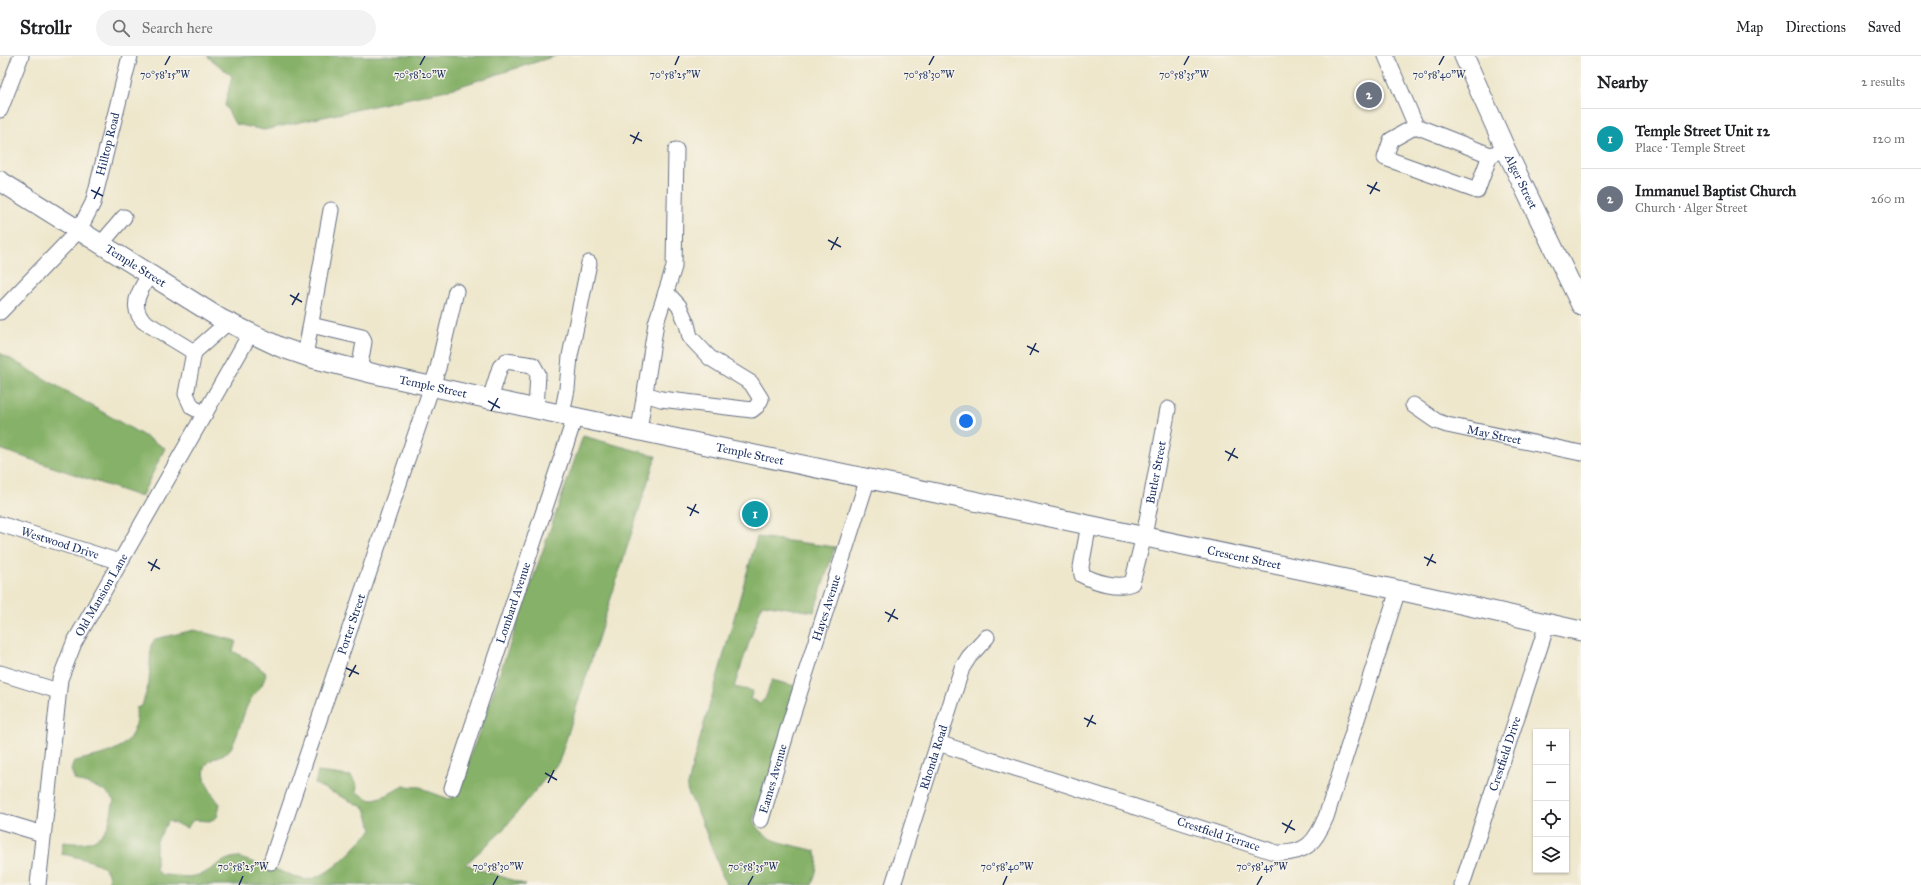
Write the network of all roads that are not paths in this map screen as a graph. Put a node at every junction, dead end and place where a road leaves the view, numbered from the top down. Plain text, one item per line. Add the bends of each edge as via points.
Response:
1 (22, 56) edge
2 (130, 56) edge
3 (1386, 56) edge
4 (1464, 56) edge
5 (0, 110) edge
6 (1416, 126) junction
7 (676, 150) dead end
8 (1498, 152) junction
9 (0, 181) edge
10 (331, 210) dead end
11 (124, 216) dead end
12 (79, 230) junction
13 (101, 244) junction
14 (589, 263) dead end
15 (149, 275) junction
16 (456, 291) dead end
17 (666, 292) junction
18 (1581, 305) edge
19 (0, 312) edge
20 (227, 323) junction
21 (311, 325) junction
22 (250, 334) junction
23 (194, 352) junction
24 (305, 356) junction
25 (359, 370) junction
26 (432, 386) junction
27 (645, 394) junction
28 (490, 399) junction
29 (1413, 405) dead end
30 (536, 409) junction
31 (1168, 409) dead end
32 (205, 414) junction
33 (568, 416) junction
34 (639, 430) junction
35 (1581, 453) edge
36 (868, 478) junction
37 (906, 486) joint
38 (0, 524) edge
39 (1089, 524) junction
40 (1144, 536) junction
41 (120, 562) junction
42 (1398, 590) junction
43 (1548, 622) junction
44 (1581, 631) edge
45 (987, 637) dead end
46 (0, 673) edge
47 (58, 691) junction
48 (784, 738) joint
49 (938, 743) junction
50 (452, 788) dead end
51 (761, 820) dead end
52 (0, 821) edge
53 (43, 834) junction
54 (272, 862) dead end
55 (897, 884) edge
56 (38, 885) edge
57 (1462, 885) edge

1 - 5 street
2 - 12 street, Hilltop Road via 93,203
3 - 6 street
4 - 8 main road, Alger Street
6 - 8 street
6 - 8 street via 1391,140 1385,158 1477,191
7 - 17 street via 674,267
8 - 18 main road, Alger Street
9 - 12 main road, Temple Street
10 - 21 street
11 - 13 street
12 - 13 main road, Temple Street
12 - 19 street, Hilltop Road
13 - 15 main road, Temple Street
14 - 33 street, Lombard Avenue via 570,356
15 - 20 main road, Temple Street
15 - 23 street via 136,299 138,315 143,321
16 - 26 street, Porter Street
17 - 27 street via 656,324
17 - 27 street via 679,306 690,336 710,358 751,383 761,399 752,410 661,399
20 - 22 main road, Temple Street
20 - 23 street
21 - 24 street
21 - 25 street via 362,337 364,342
22 - 24 main road, Temple Street
22 - 32 street, Old Mansion Lane
23 - 32 street via 186,394 192,407
24 - 25 main road, Temple Street
25 - 26 main road, Temple Street
26 - 28 main road, Temple Street
26 - 54 street, Porter Street
27 - 34 street
28 - 30 main road, Temple Street
28 - 30 street via 500,367 506,361 532,366 538,374
29 - 35 street, May Street via 1436,421 1447,425
30 - 33 main road, Temple Street
31 - 40 street, Butler Street
32 - 41 street, Old Mansion Lane
33 - 34 main road, Temple Street
33 - 50 street, Lombard Avenue
34 - 36 main road, Temple Street
36 - 37 main road, Temple Street
36 - 48 street, Hayes Avenue
37 - 39 main road, Crescent Street
38 - 41 street, Westwood Drive
39 - 40 main road, Crescent Street
39 - 40 street, Butler Street via 1081,567 1082,576 1124,587 1132,584 1134,580
40 - 42 main road, Crescent Street
41 - 47 street, Old Mansion Lane via 74,643 63,668
42 - 43 main road, Crescent Street
42 - 49 street, Crestfield Terrace via 1326,817 1314,840 1304,849 1292,853 1277,853
43 - 44 main road, Crescent Street
43 - 57 street, Crestfield Drive
45 - 49 street, Rhonda Road via 962,668
46 - 47 street
47 - 53 street, Old Mansion Lane
48 - 51 street, Eames Avenue
49 - 55 street, Rhonda Road
52 - 53 street
53 - 56 street, Old Mansion Lane

